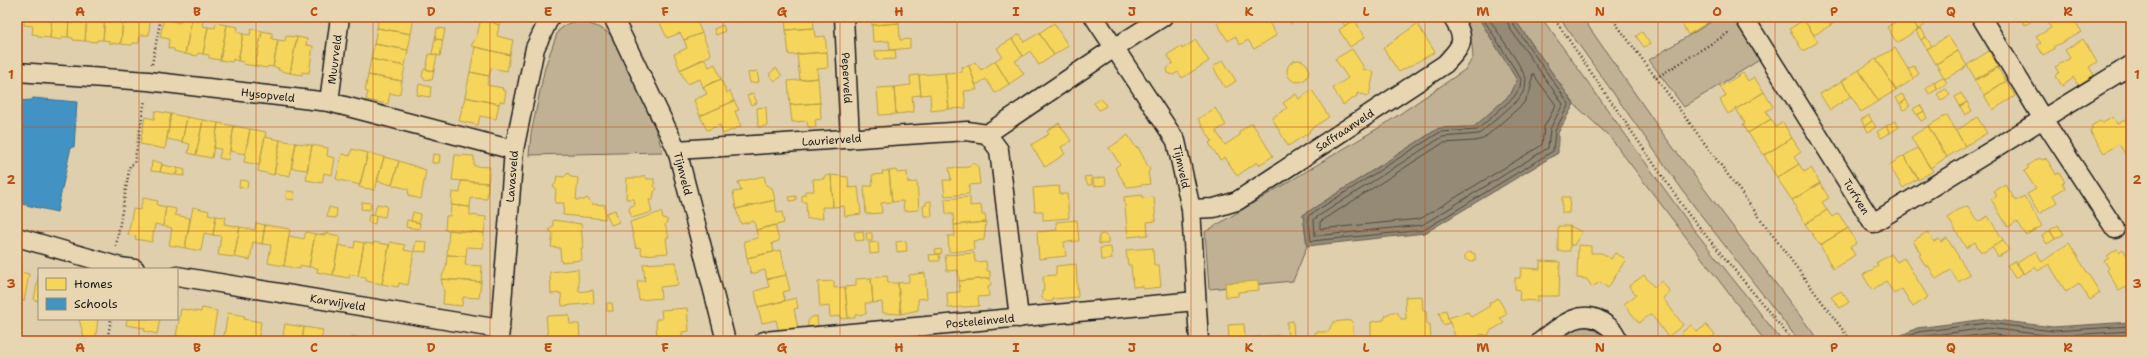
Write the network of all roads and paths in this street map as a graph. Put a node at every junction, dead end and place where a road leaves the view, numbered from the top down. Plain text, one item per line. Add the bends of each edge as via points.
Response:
1 (161, 17) edge
2 (340, 17) edge
3 (550, 17) edge
4 (613, 17) edge
5 (844, 17) edge
6 (1094, 17) edge
7 (1163, 17) edge
8 (1452, 17) edge
9 (1553, 17) edge
10 (1611, 17) edge
11 (1981, 17) edge
12 (1745, 19) edge
13 (1114, 48) junction
14 (2131, 64) edge
15 (17, 72) edge
16 (1656, 78) junction
17 (148, 81) junction
18 (329, 102) junction
19 (2043, 119) junction
20 (987, 134) junction
21 (850, 139) junction
22 (514, 150) junction
23 (677, 150) junction
24 (1191, 209) junction
25 (2115, 229) dead end
26 (17, 237) edge
27 (112, 264) junction
28 (130, 268) edge
29 (178, 276) edge
30 (1196, 301) junction
31 (1019, 318) junction
32 (111, 320) edge
33 (499, 335) edge
34 (107, 341) edge
35 (726, 341) edge
36 (764, 341) edge
37 (1199, 341) edge
38 (1541, 341) edge
39 (1618, 341) edge
40 (1793, 341) edge
41 (1851, 341) edge

1 - 17 path
2 - 18 street, Muurveld
3 - 22 street, Lavasveld via 535,48
4 - 23 street, Tijmveld
5 - 21 street, Peperveld
6 - 13 street, Tijmveld
7 - 13 street
8 - 24 street, Saffraanveld via 1461,31 1460,48 1445,64 1237,201 1214,208
9 - 40 path via 1689,215
10 - 16 path
11 - 19 street
12 - 16 path
12 - 19 street, Turfven via 1873,223
13 - 20 street
13 - 24 street, Tijmveld via 1176,141
14 - 19 street, Turfven
15 - 17 street, Hysopveld
16 - 41 path
17 - 18 street, Hysopveld
17 - 27 path via 134,164 130,165
18 - 22 street, Hysopveld
19 - 25 street
20 - 21 street, Laurierveld via 967,131
20 - 31 street via 999,150
21 - 23 street, Laurierveld
22 - 33 street, Lavasveld
23 - 35 street, Tijmveld
24 - 30 street, Tijmveld
26 - 27 street
27 - 28 street
29 - 33 street, Karwijveld
30 - 31 street, Posteleinveld
30 - 37 street, Tijmveld
31 - 36 street, Posteleinveld
32 - 34 path
38 - 39 street via 1566,322 1584,316 1599,319 1612,329

